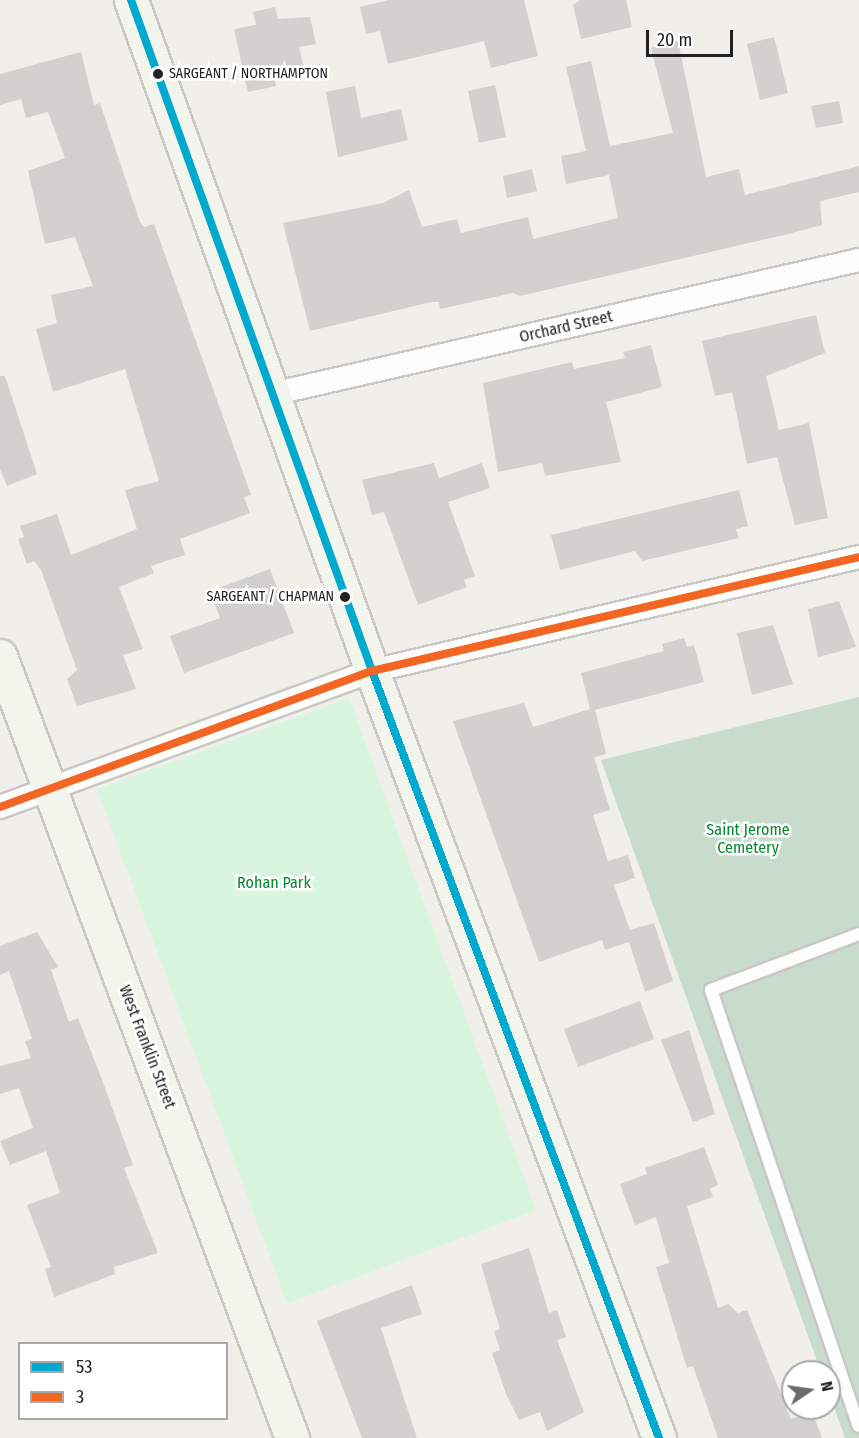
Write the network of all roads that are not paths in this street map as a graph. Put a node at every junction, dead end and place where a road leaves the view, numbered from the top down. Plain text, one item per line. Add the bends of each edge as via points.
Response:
1 (131, 0) edge
2 (859, 261) edge
3 (272, 394) junction
4 (859, 557) edge
5 (0, 656) edge
6 (372, 671) junction
7 (48, 789) junction
8 (0, 807) edge
9 (859, 934) edge
10 (856, 1407) edge
11 (859, 1426) edge
12 (291, 1438) edge
13 (659, 1438) edge

1 - 3 street
2 - 3 street, Orchard Street
3 - 6 street
4 - 6 street
5 - 7 street, West Franklin Street
6 - 7 street
6 - 13 street
7 - 8 street
7 - 12 street, West Franklin Street
9 - 10 lane via 711,990
10 - 11 lane

